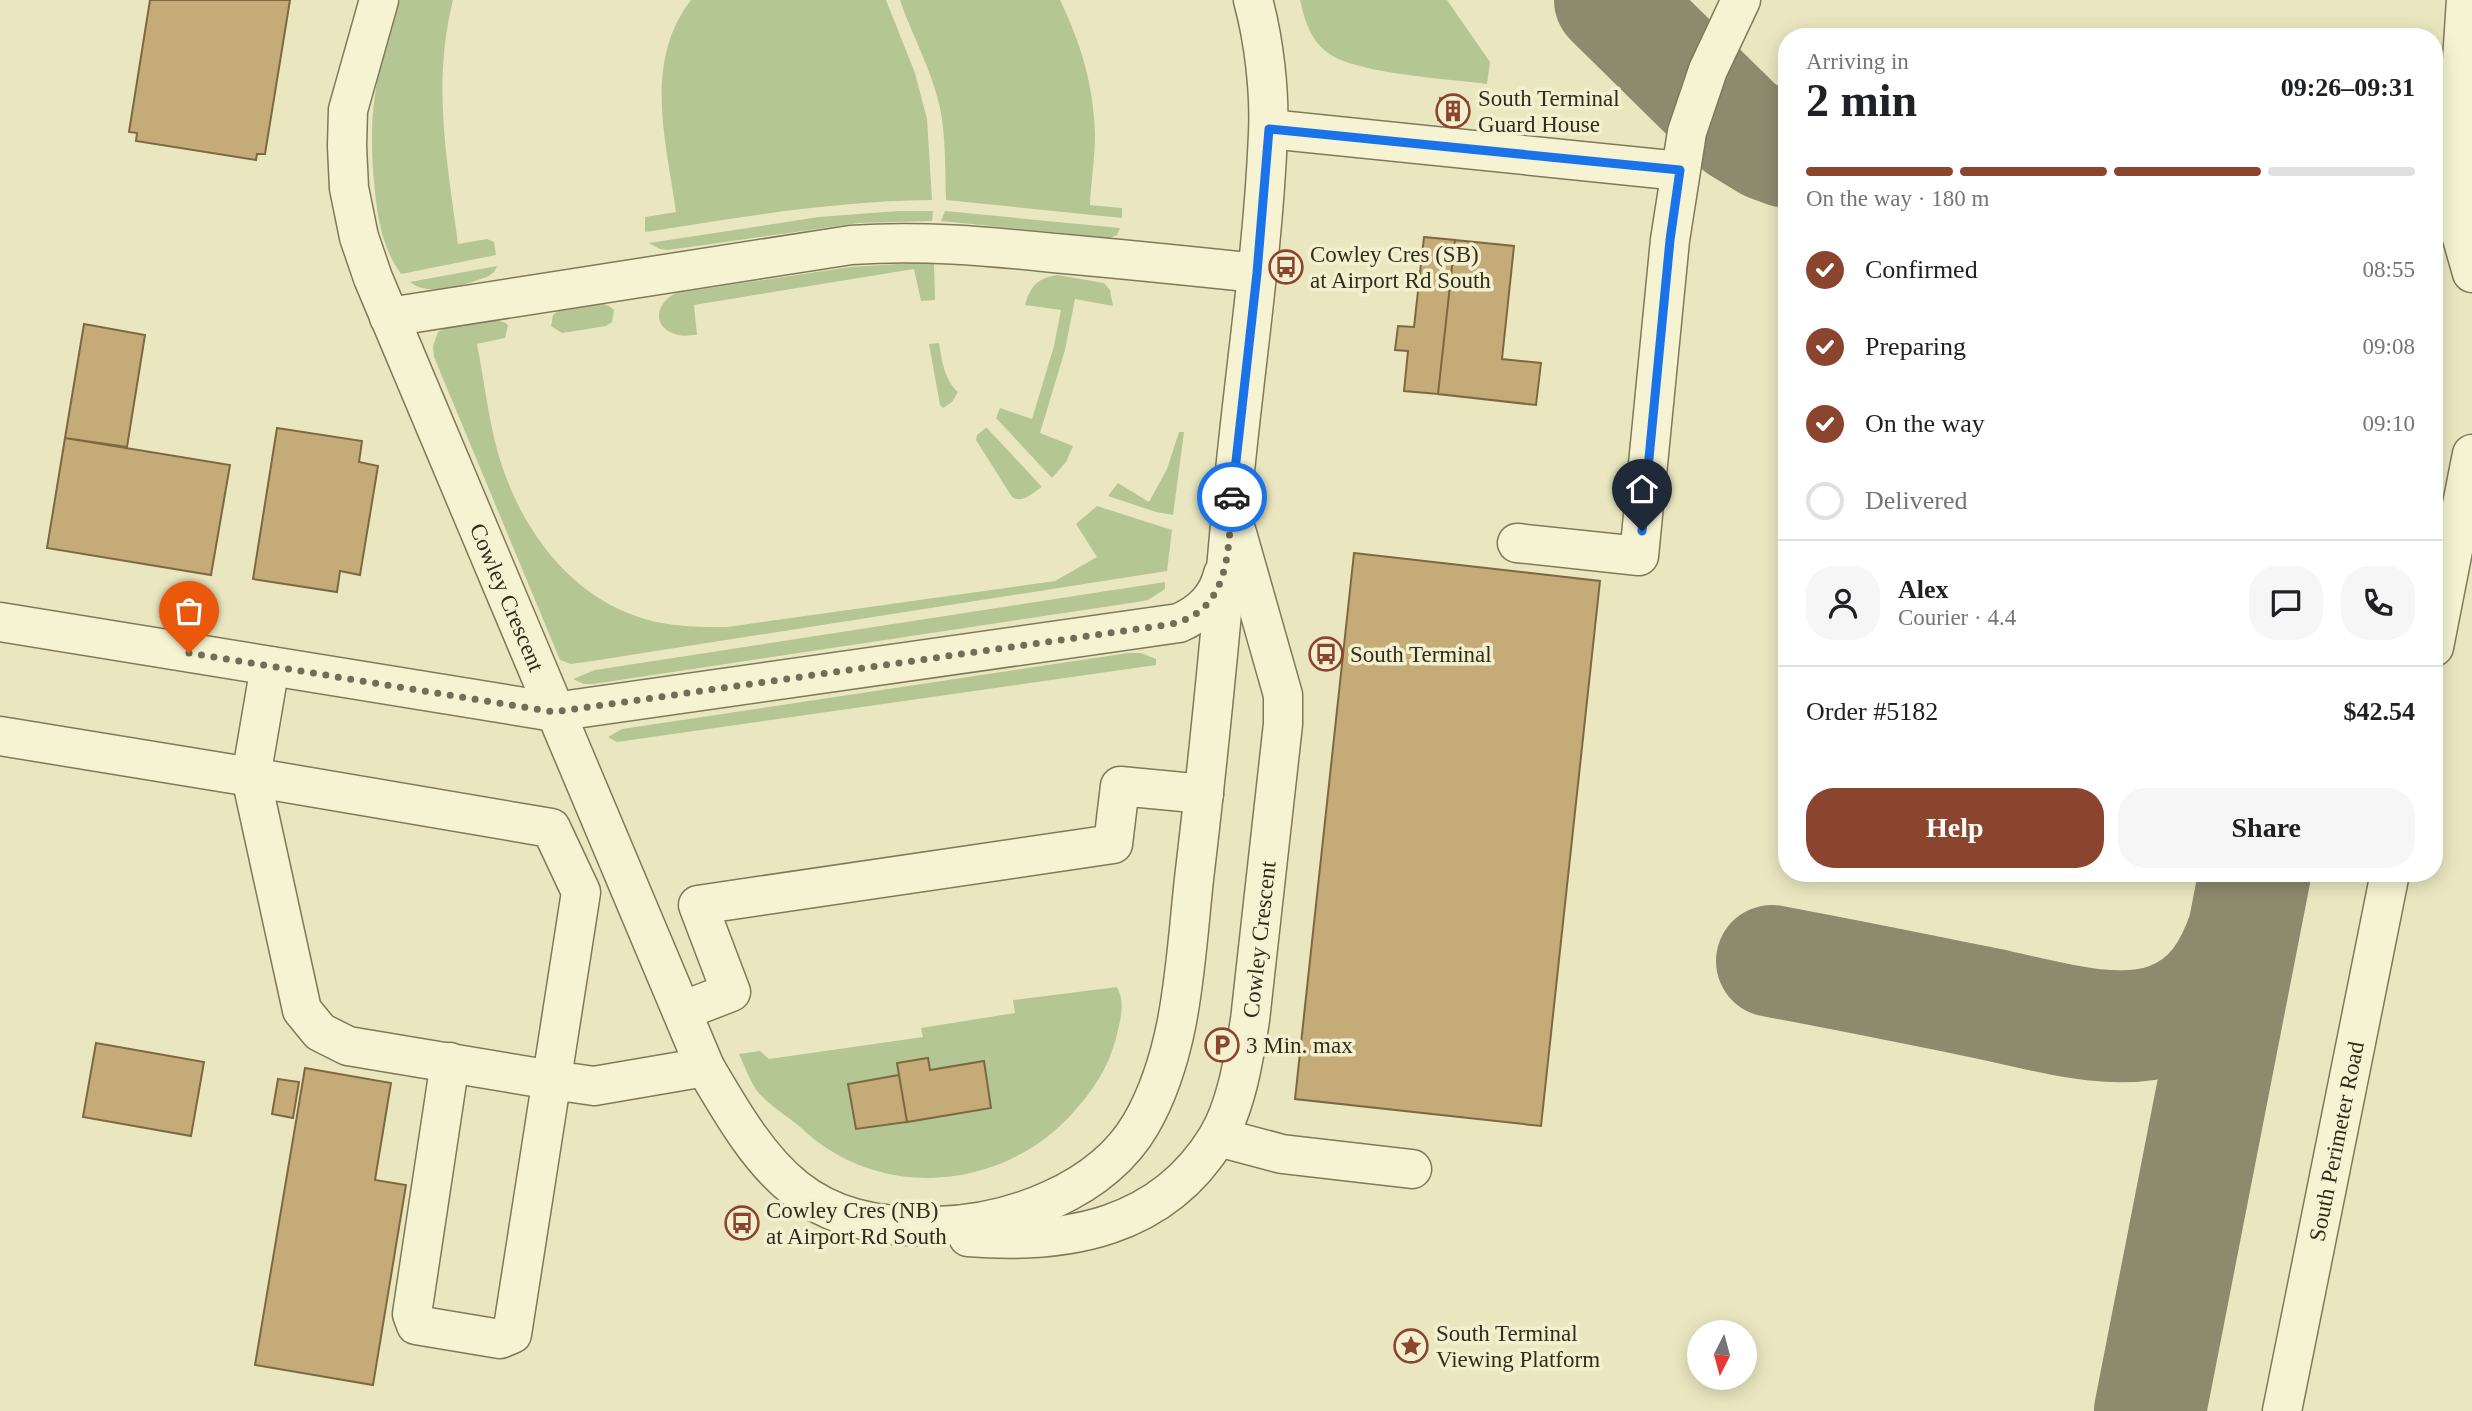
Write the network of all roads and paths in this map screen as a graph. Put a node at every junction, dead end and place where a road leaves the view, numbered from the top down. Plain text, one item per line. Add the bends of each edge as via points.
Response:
1 (356, 0) edge
2 (379, 0) edge
3 (1253, 0) edge
4 (1741, 0) edge
5 (2466, 0) edge
6 (348, 110) junction
7 (1269, 129) junction
8 (1680, 170) junction
9 (1257, 273) junction
10 (2472, 273) edge
11 (389, 317) junction
12 (2472, 454) edge
13 (1232, 497) junction
14 (1517, 543) dead end
15 (1227, 558) junction
16 (2443, 602) edge
17 (0, 622) edge
18 (270, 666) junction
19 (554, 712) junction
20 (0, 736) edge
21 (251, 777) junction
22 (1204, 794) junction
23 (2388, 882) edge
24 (681, 1011) junction
25 (450, 1062) junction
26 (705, 1067) junction
27 (552, 1080) junction
28 (1218, 1137) junction
29 (1412, 1169) dead end
30 (883, 1224) junction
31 (2282, 1411) edge

1 - 6 street
2 - 6 street, Cowley Crescent
3 - 7 street, Cowley Crescent via 1264,51
4 - 8 street via 1697,100
5 - 10 street via 2454,180 2458,225
6 - 11 street, Cowley Crescent via 350,195 359,237
7 - 8 street
7 - 9 street, Cowley Crescent
8 - 14 street via 1639,556
9 - 11 street via 895,242
9 - 13 street, Cowley Crescent
11 - 19 street, Cowley Crescent
12 - 16 street
13 - 15 street, Cowley Crescent
13 - 28 street, Cowley Crescent via 1237,533 1283,695 1283,724 1248,1031 1242,1066
15 - 19 street via 1217,593 1198,613 1179,623
15 - 22 street, Cowley Crescent
17 - 18 street
18 - 19 street
18 - 21 street
19 - 24 street, Cowley Crescent
20 - 21 street
21 - 25 street via 302,1010 320,1032 348,1046
21 - 27 street via 551,828 581,892
22 - 24 street via 1120,786 1113,844 698,905 731,992
22 - 30 street, Cowley Crescent via 1172,1044 1164,1074 1139,1128 1082,1183 1032,1207 968,1223
23 - 31 street, South Perimeter Road
24 - 26 street, Cowley Crescent
25 - 27 street
25 - 27 street via 412,1314 416,1325 500,1339 512,1334
26 - 27 street via 594,1086
26 - 30 street, Cowley Crescent via 758,1151 790,1185 832,1211
28 - 29 street via 1282,1154
28 - 30 street, Cowley Crescent via 1166,1196 1102,1228 1060,1236 992,1239

